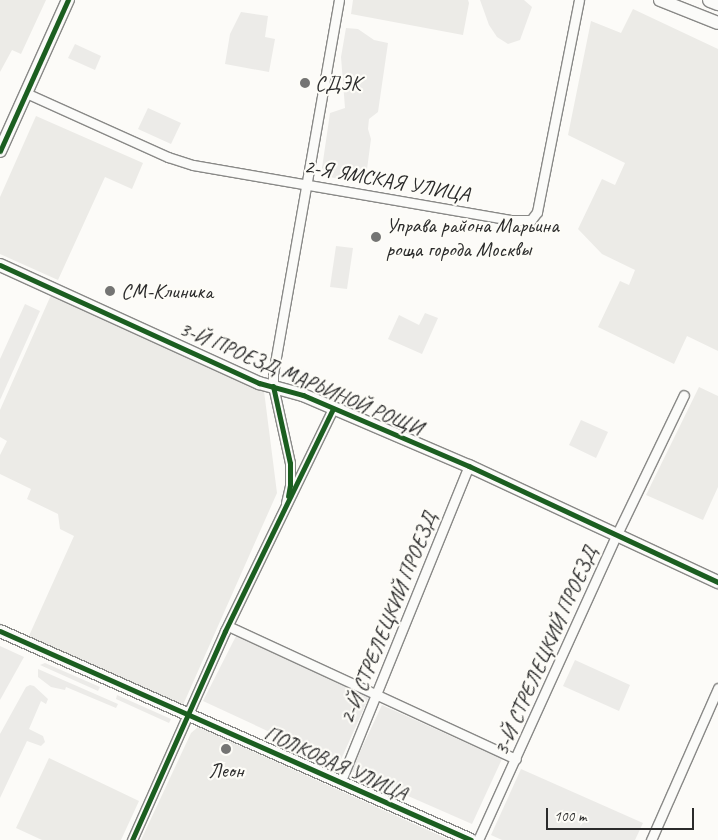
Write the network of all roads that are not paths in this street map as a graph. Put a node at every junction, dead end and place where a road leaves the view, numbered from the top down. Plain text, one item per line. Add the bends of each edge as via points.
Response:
1 (68, 0) edge
2 (339, 0) edge
3 (579, 0) edge
4 (660, 0) edge
5 (710, 0) edge
6 (718, 4) edge
7 (718, 23) edge
8 (26, 93) junction
9 (0, 152) edge
10 (307, 184) junction
11 (0, 265) edge
12 (273, 386) junction
13 (684, 395) dead end
14 (333, 409) junction
15 (469, 466) junction
16 (286, 503) junction
17 (617, 534) junction
18 (718, 582) edge
19 (228, 626) junction
20 (0, 631) edge
21 (718, 688) edge
22 (376, 696) junction
23 (188, 715) junction
24 (516, 758) junction
25 (340, 783) junction
26 (132, 840) edge
27 (472, 840) edge
28 (478, 840) edge
29 (651, 840) edge

1 - 8 street
2 - 10 street
3 - 10 street, 2-Я ЯМСКАЯ УЛИЦА via 535,218 522,222
4 - 7 street
5 - 6 main road
8 - 9 street
8 - 10 street, 2-Я ЯМСКАЯ УЛИЦА via 187,164
10 - 12 street
11 - 12 street, 3-Й ПРОЕЗД МАРЬИНОЙ РОЩИ via 259,383
12 - 14 street, 3-Й ПРОЕЗД МАРЬИНОЙ РОЩИ
12 - 16 street via 290,463
13 - 17 street, 3-Й СТРЕЛЕЦКИЙ ПРОЕЗД
14 - 15 street, 3-Й ПРОЕЗД МАРЬИНОЙ РОЩИ
14 - 16 street via 298,485
15 - 17 street, 3-Й ПРОЕЗД МАРЬИНОЙ РОЩИ
15 - 22 street, 2-Й СТРЕЛЕЦКИЙ ПРОЕЗД
16 - 19 street
17 - 18 street, 3-Й ПРОЕЗД МАРЬИНОЙ РОЩИ
17 - 24 street, 3-Й СТРЕЛЕЦКИЙ ПРОЕЗД
19 - 22 street
19 - 23 street
20 - 23 street, ПОЛКОВАЯ УЛИЦА
21 - 29 street
22 - 24 street
22 - 25 street, 2-Й СТРЕЛЕЦКИЙ ПРОЕЗД
23 - 25 street, ПОЛКОВАЯ УЛИЦА
23 - 26 street
24 - 28 street, 3-Й СТРЕЛЕЦКИЙ ПРОЕЗД
25 - 27 street, ПОЛКОВАЯ УЛИЦА

